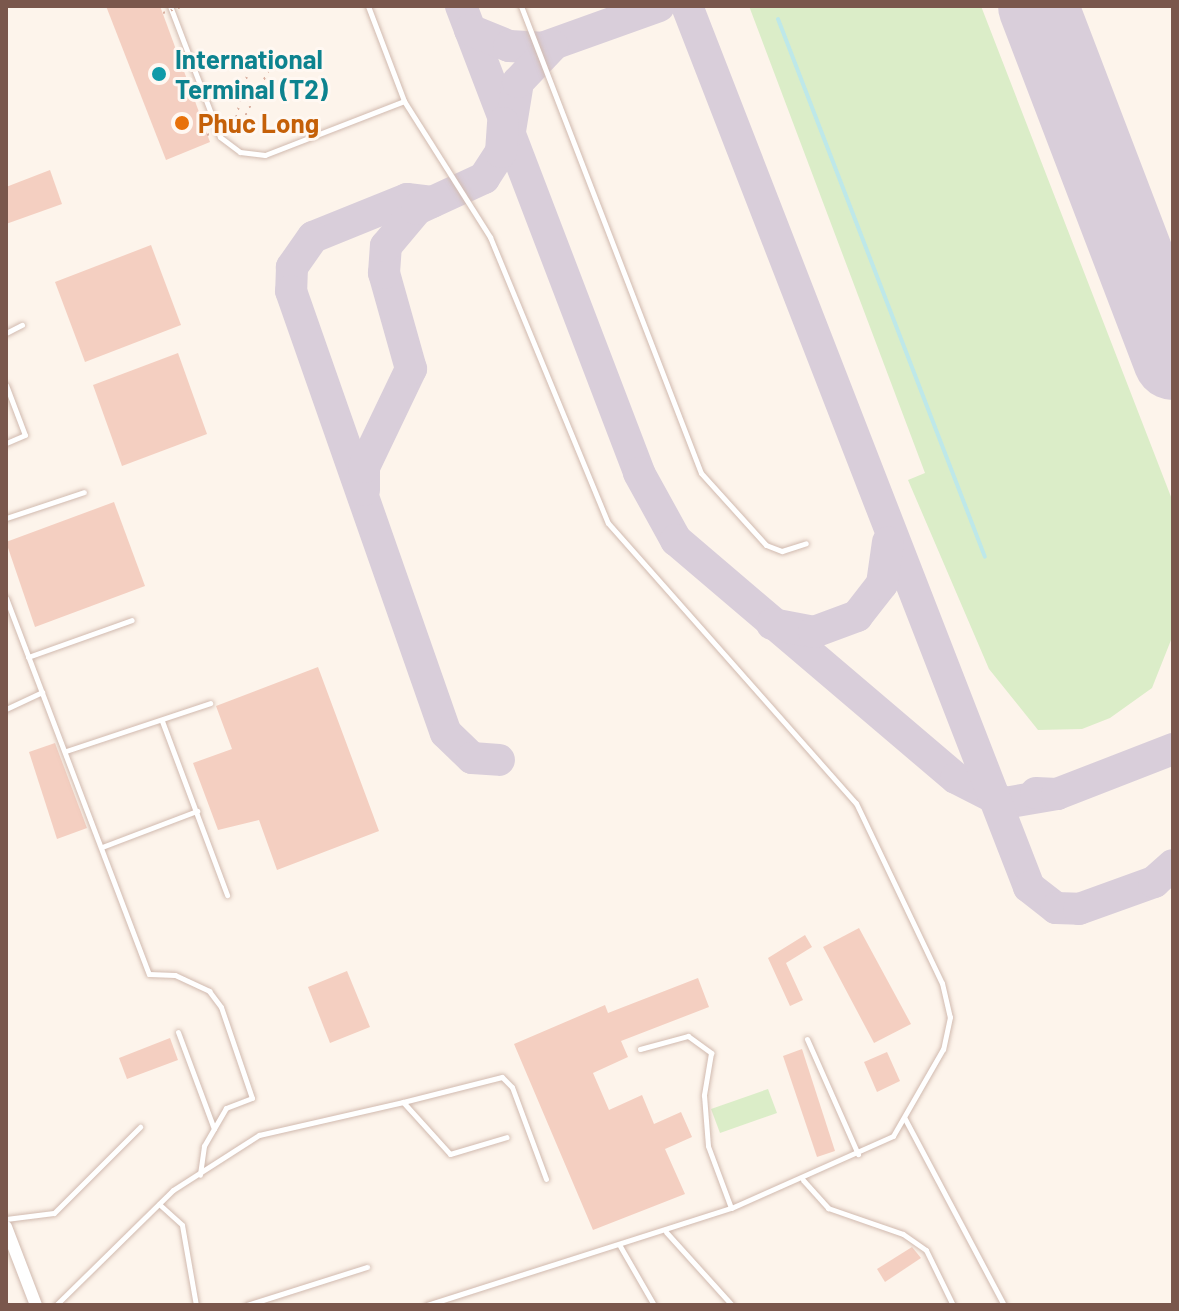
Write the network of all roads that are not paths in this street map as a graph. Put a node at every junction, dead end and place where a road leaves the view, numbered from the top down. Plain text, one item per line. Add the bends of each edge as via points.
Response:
1 (170, 6) edge
2 (368, 6) edge
3 (521, 6) edge
4 (404, 101) junction
5 (22, 325) dead end
6 (6, 333) edge
7 (6, 385) edge
8 (6, 443) edge
9 (84, 492) dead end
10 (6, 518) edge
11 (806, 543) dead end
12 (6, 598) edge
13 (132, 620) dead end
14 (28, 657) junction
15 (42, 692) junction
16 (210, 703) dead end
17 (6, 709) edge
18 (162, 721) junction
19 (66, 751) junction
20 (197, 811) junction
21 (102, 847) junction
22 (227, 895) dead end
23 (178, 1032) dead end
24 (807, 1039) dead end
25 (640, 1049) dead end
26 (403, 1102) junction
27 (905, 1118) junction
28 (140, 1127) dead end
29 (214, 1129) junction
30 (507, 1137) dead end
31 (858, 1154) junction
32 (200, 1175) junction
33 (546, 1179) dead end
34 (803, 1180) junction
35 (159, 1204) junction
36 (731, 1208) junction
37 (6, 1219) edge
38 (6, 1227) edge
39 (666, 1232) junction
40 (620, 1246) junction
41 (367, 1267) dead end
42 (36, 1305) edge
43 (56, 1305) edge
44 (196, 1305) edge
45 (247, 1305) edge
46 (427, 1305) edge
47 (654, 1305) edge
48 (732, 1305) edge
49 (953, 1305) edge
50 (1004, 1305) edge

1 - 4 lane via 220,137 240,152 273,152
2 - 4 lane
3 - 11 lane via 701,473 766,545 782,551
4 - 27 lane via 490,237 608,523 842,786 873,832 942,983 950,1017 943,1049
5 - 6 lane
7 - 8 lane via 25,435
9 - 10 lane
12 - 14 lane
13 - 14 lane
14 - 15 lane
15 - 17 lane
15 - 19 lane
16 - 18 lane
18 - 19 lane
18 - 20 lane
19 - 21 lane
20 - 21 lane
20 - 22 lane
21 - 29 lane via 149,974 175,975 209,991 221,1007 252,1098 226,1108
23 - 29 lane
24 - 31 lane
25 - 36 lane via 688,1036 711,1053 704,1095 708,1146
26 - 30 lane via 450,1154
26 - 32 lane via 259,1135 229,1148
26 - 33 lane via 502,1077
27 - 31 lane via 893,1136
27 - 50 lane via 991,1271
28 - 37 lane via 54,1213
29 - 32 lane
31 - 34 lane
32 - 35 lane
34 - 36 lane
34 - 49 lane via 828,1208 903,1234 926,1250
35 - 43 lane
35 - 44 lane via 182,1225
36 - 39 lane
38 - 42 street
39 - 40 lane
39 - 48 lane
40 - 46 lane
40 - 47 lane
41 - 45 lane

